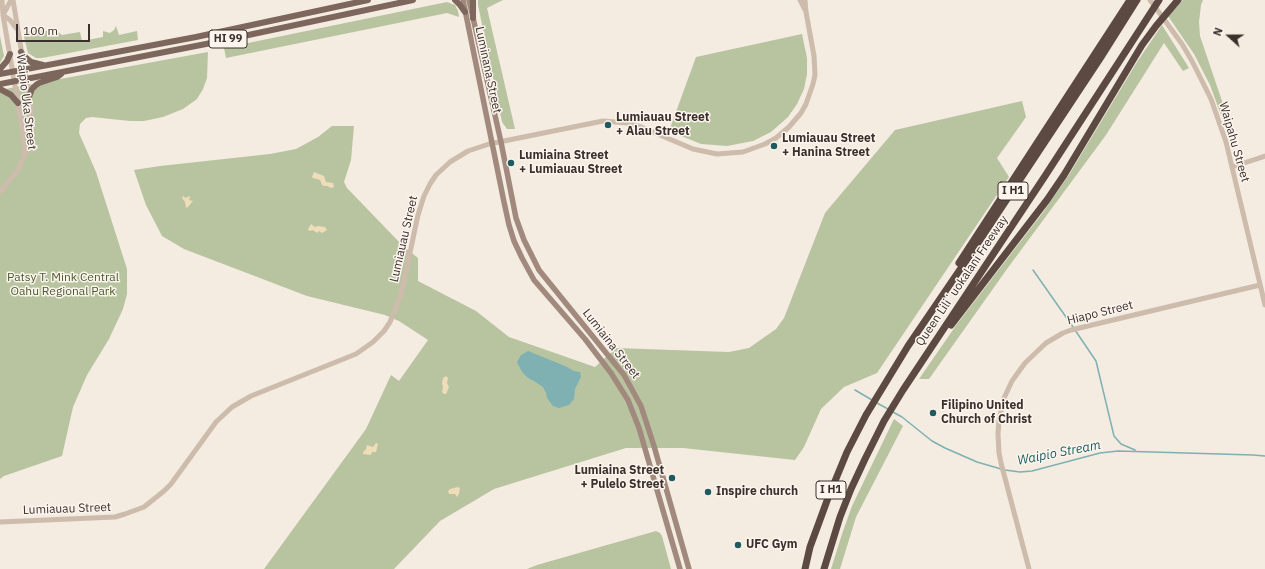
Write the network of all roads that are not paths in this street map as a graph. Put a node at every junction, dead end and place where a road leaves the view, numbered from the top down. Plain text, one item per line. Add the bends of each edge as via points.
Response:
1 (2, 0) edge
2 (12, 0) edge
3 (368, 0) edge
4 (413, 0) edge
5 (455, 0) edge
6 (463, 0) edge
7 (469, 0) edge
8 (473, 0) edge
9 (800, 0) edge
10 (805, 0) edge
11 (1130, 0) edge
12 (1137, 0) edge
13 (1150, 0) edge
14 (1158, 0) edge
15 (1178, 0) edge
16 (465, 12) junction
17 (806, 12) junction
18 (2, 16) edge
19 (473, 18) junction
20 (17, 29) junction
21 (21, 52) junction
22 (10, 54) junction
23 (49, 66) junction
24 (0, 69) edge
25 (25, 70) junction
26 (13, 72) junction
27 (66, 72) junction
28 (0, 74) edge
29 (26, 79) junction
30 (15, 81) junction
31 (0, 84) edge
32 (0, 89) edge
33 (29, 97) junction
34 (18, 103) junction
35 (501, 142) junction
36 (492, 144) junction
37 (1265, 156) edge
38 (23, 158) junction
39 (1232, 167) junction
40 (0, 192) edge
41 (1260, 285) junction
42 (1265, 305) edge
43 (908, 346) junction
44 (919, 366) junction
45 (0, 522) edge
46 (680, 569) edge
47 (689, 569) edge
48 (805, 569) edge
49 (824, 569) edge
50 (1029, 569) edge

1 - 18 street, Waipio Uka Street
2 - 18 street
2 - 20 street, Waipio Uka Street
3 - 23 main road, HI 99
4 - 27 main road, HI 99
5 - 16 main road
6 - 16 main road, Luminana Street
7 - 19 main road, Luminana Street
8 - 19 main road
9 - 17 street, Lumiauau Street
10 - 17 street, Lumiauau Street
11 - 43 highway via 979,231
12 - 43 highway, Queen Liliʻuokalani Freeway / I H1
13 - 39 street, Waipahu Street via 1192,61 1211,99
14 - 44 highway, Queen Liliʻuokalani Freeway / I H1
15 - 44 highway via 1142,45 1047,200
16 - 36 main road, Luminana Street
17 - 35 street, Lumiauau Street via 815,65 810,94 801,113 789,128 765,144 742,152 717,154 693,149 641,126 603,121
18 - 20 street via 10,20
18 - 22 street, Waipio Uka Street
19 - 35 main road, Luminana Street
20 - 21 street, Waipio Uka Street
21 - 23 main road via 31,62
21 - 25 street, Waipio Uka Street
22 - 24 main road
22 - 26 street, Waipio Uka Street
23 - 25 main road, HI 99
25 - 26 main road, HI 99
25 - 29 street, Waipio Uka Street
26 - 28 main road, HI 99
26 - 30 street, Waipio Uka Street
27 - 29 main road, HI 99
27 - 33 main road via 39,83 32,89
29 - 30 main road, HI 99
29 - 33 street, Waipio Uka Street
30 - 31 main road, HI 99
30 - 34 street, Waipio Uka Street
32 - 34 main road
33 - 38 street, Waipio Uka Street via 32,133
34 - 38 street, Waipio Uka Street via 23,133
35 - 36 street, Lumiauau Street
35 - 47 main road, Lumiaina Street via 516,218 534,260 556,292 624,375 641,406
36 - 45 street, Lumiauau Street via 454,158 430,184 418,215 401,295 390,322 373,342 356,354 252,396 232,407 216,422 171,484 144,506 115,517
36 - 46 main road, Lumiaina Street via 509,225 524,262 534,280 589,345 628,400 639,428
37 - 39 street
38 - 40 street, Waipio Uka Street via 18,170
39 - 41 street, Waipahu Street
41 - 42 street, Waipahu Street
41 - 50 street, Hiapo Street via 1071,330 1046,343 1025,362 1004,398 999,420 998,443
43 - 48 highway, Queen Liliʻuokalani Freeway / I H1 via 847,452 810,547
44 - 49 highway, Queen Liliʻuokalani Freeway / I H1 via 884,421 851,489

